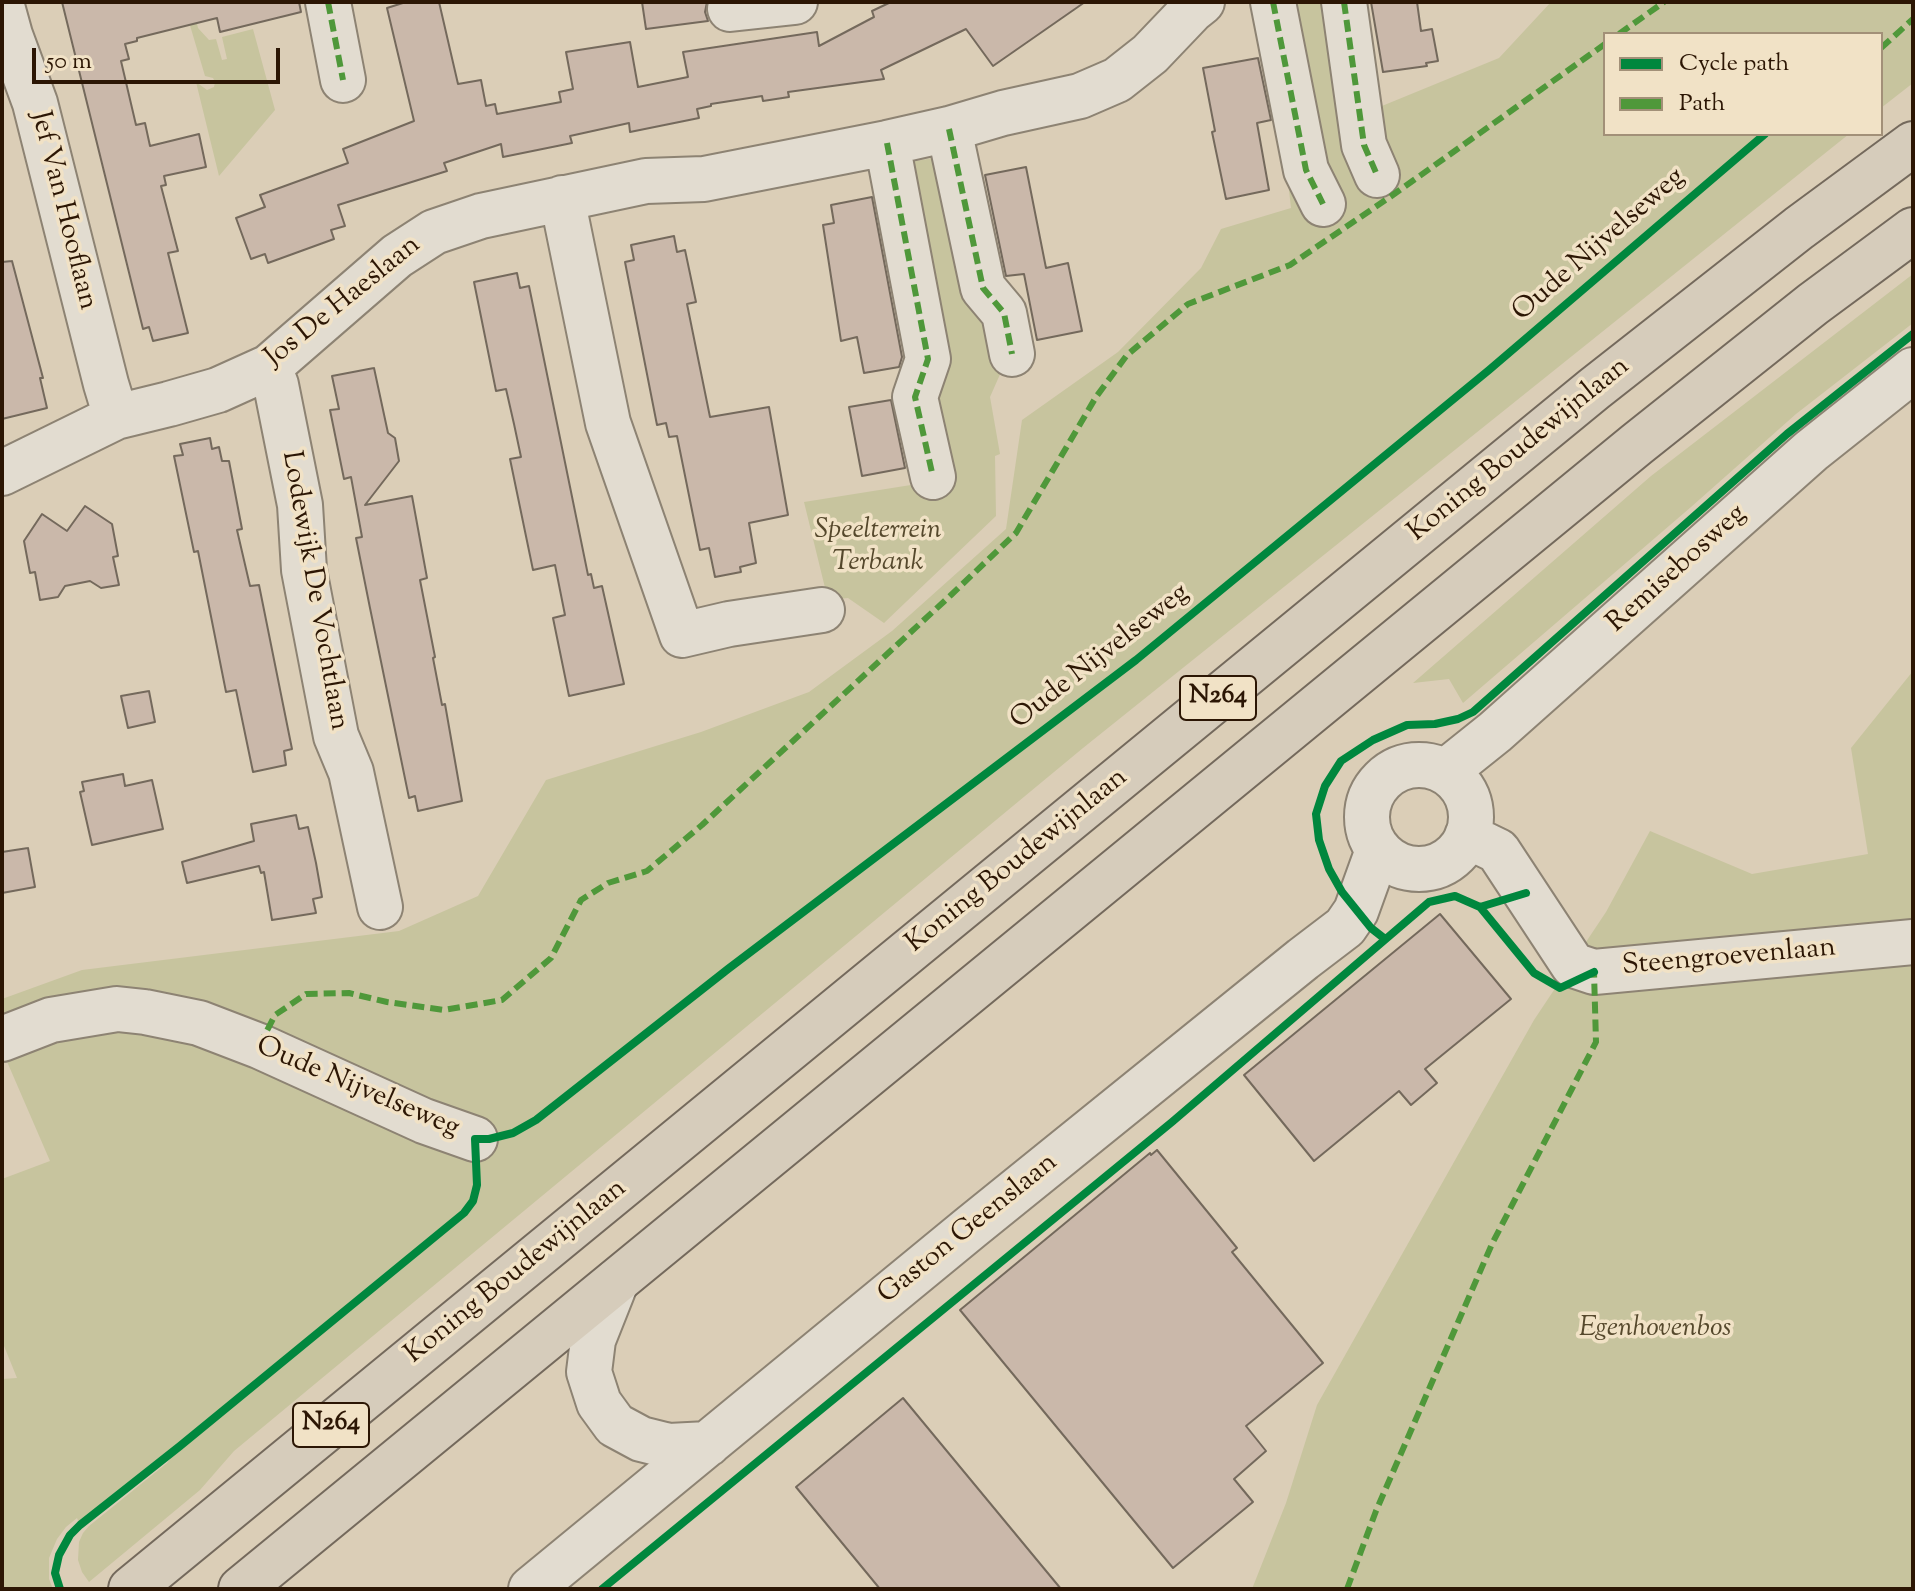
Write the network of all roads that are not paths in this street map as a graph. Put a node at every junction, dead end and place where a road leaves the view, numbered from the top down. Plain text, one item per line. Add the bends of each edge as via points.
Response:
1 (328, 2) edge
2 (795, 2) edge
3 (1202, 2) edge
4 (1273, 2) edge
5 (1344, 2) edge
6 (2, 6) edge
7 (730, 9) dead end
8 (343, 80) dead end
9 (949, 129) junction
10 (887, 143) junction
11 (1913, 144) edge
12 (1377, 175) dead end
13 (562, 198) junction
14 (1323, 204) dead end
15 (1913, 230) edge
16 (1012, 354) dead end
17 (269, 367) junction
18 (1913, 370) edge
19 (116, 417) junction
20 (2, 473) edge
21 (933, 477) dead end
22 (822, 610) dead end
23 (1445, 772) junction
24 (1467, 836) junction
25 (1392, 859) junction
26 (380, 907) dead end
27 (1913, 942) edge
28 (2, 1039) edge
29 (475, 1139) dead end
30 (616, 1282) junction
31 (708, 1444) junction
32 (131, 1589) edge
33 (241, 1589) edge
34 (531, 1589) edge
35 (574, 1589) edge

1 - 8 street
2 - 7 street
3 - 9 street, Jos De Haeslaan via 1117,80 1080,96
4 - 14 street via 1306,170
5 - 12 street via 1364,145
6 - 19 street, Jef Van Hooflaan via 35,103
9 - 10 street, Jos De Haeslaan
9 - 16 street via 983,288 1004,313
10 - 13 street, Jos De Haeslaan via 704,179 646,181
10 - 21 street via 928,359 915,397
11 - 32 highway, Koning Boudewijnlaan / N264 via 1594,389
13 - 17 street, Jos De Haeslaan via 434,232 397,256
13 - 22 street via 608,423 685,649 729,624
15 - 30 highway, N264 via 1637,444
17 - 19 street, Jos De Haeslaan via 218,390
17 - 26 street, Lodewijk De Vochtlaan via 300,505 304,570 336,736 351,772
18 - 23 street, Remisebosweg via 1811,451
19 - 20 street, Jos De Haeslaan
23 - 24 street via 1461,786 1470,805 1473,820
23 - 25 street via 1406,766 1390,773 1371,795 1369,835
24 - 25 street via 1462,847 1437,866 1421,869
24 - 27 street, Steengroevenlaan via 1498,851 1573,965 1594,972
25 - 31 street, Gaston Geenslaan via 1345,927
25 - 35 street, Gaston Geenslaan via 1371,928
28 - 29 street, Oude Nijvelseweg via 51,1020 117,1009 199,1023
30 - 31 street via 593,1340 589,1372 599,1403 615,1425 641,1439 669,1446
30 - 33 highway, N264
31 - 34 street, Gaston Geenslaan

